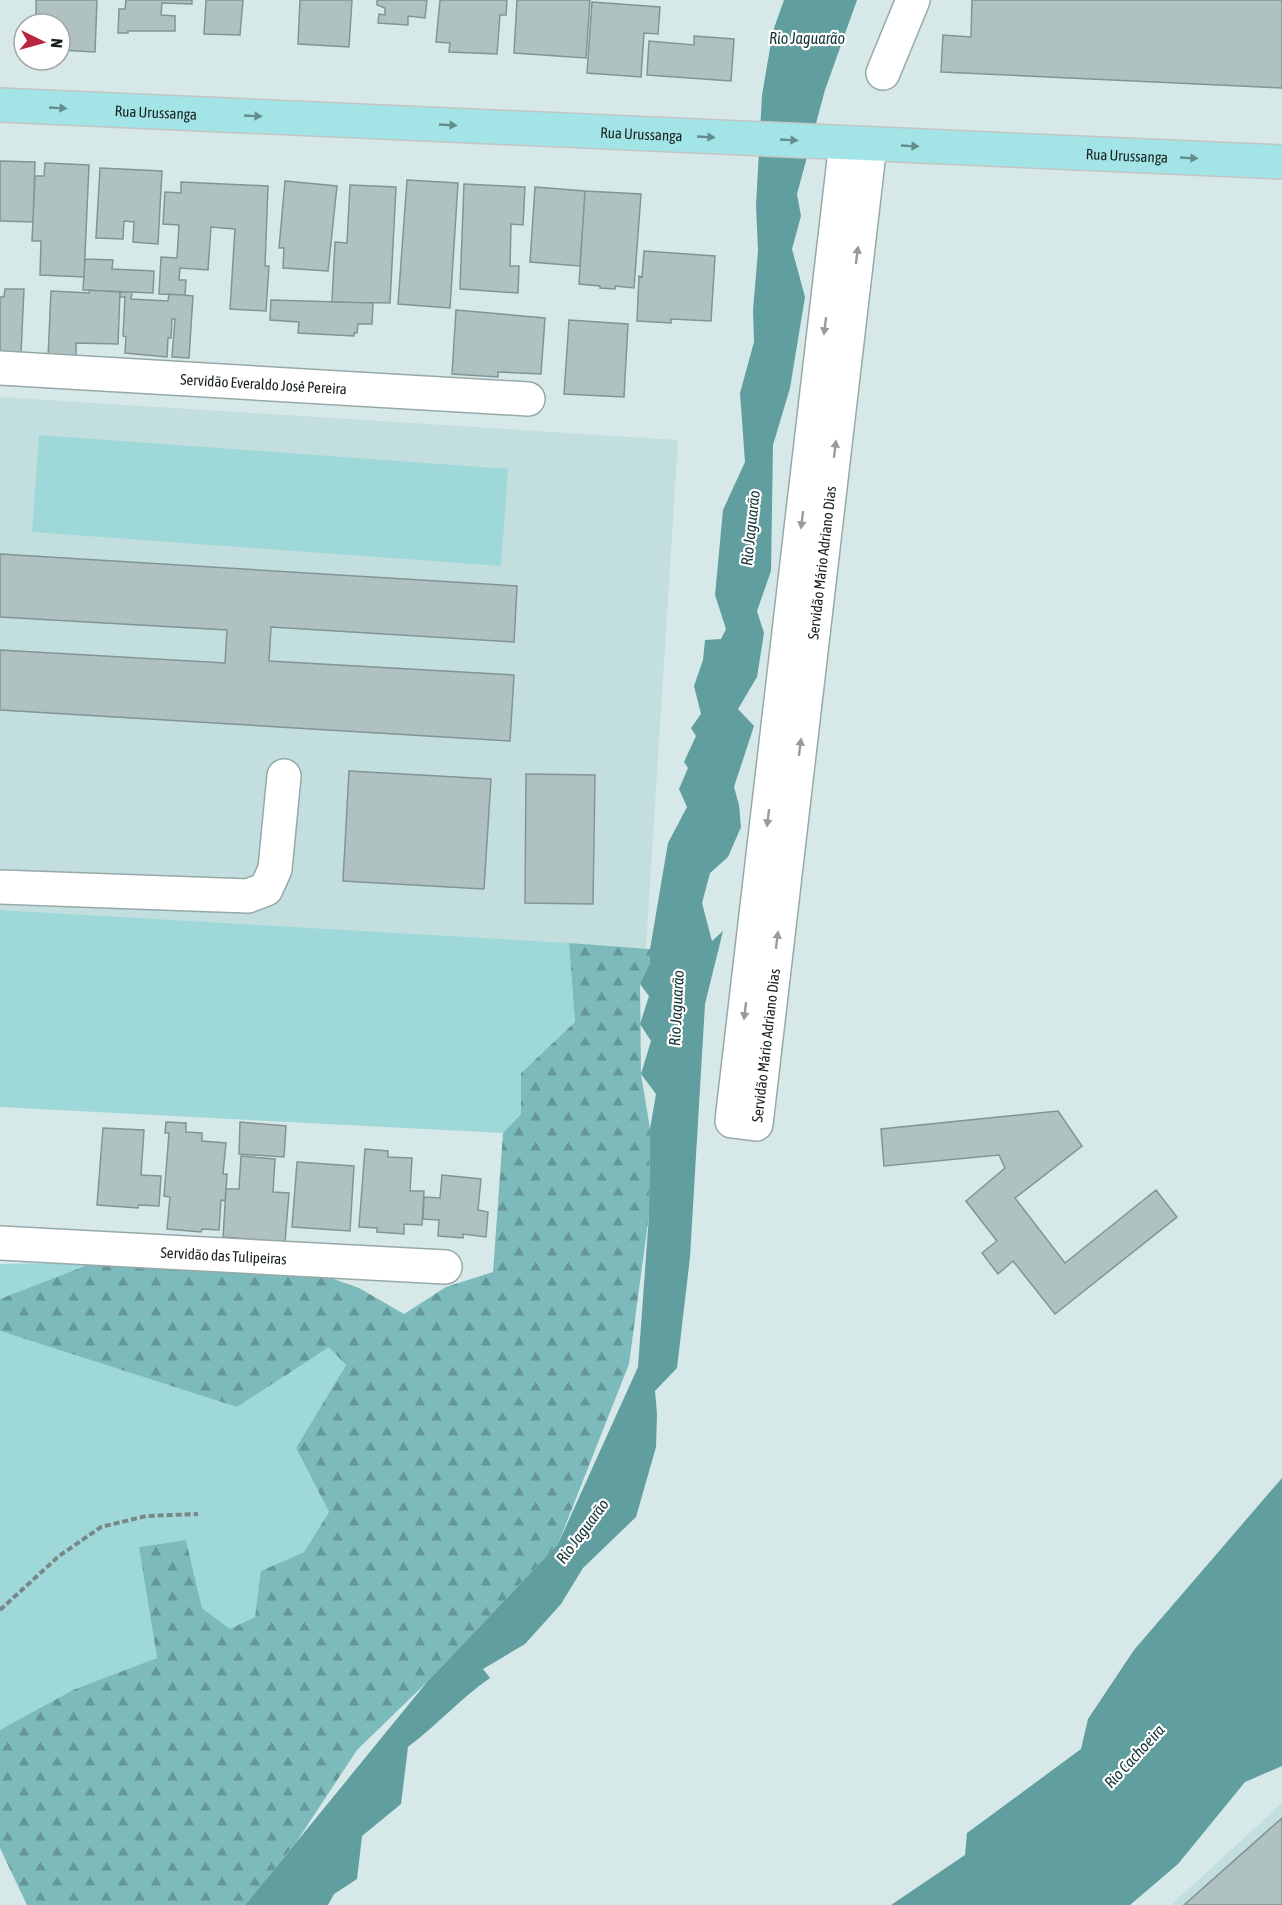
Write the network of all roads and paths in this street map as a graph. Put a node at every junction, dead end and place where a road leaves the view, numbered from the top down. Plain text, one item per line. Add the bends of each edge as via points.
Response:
1 (913, 0) edge
2 (883, 73) dead end
3 (0, 105) edge
4 (849, 143) junction
5 (1282, 162) edge
6 (0, 368) edge
7 (528, 399) dead end
8 (284, 776) dead end
9 (0, 887) edge
10 (744, 1122) dead end
11 (0, 1243) edge
12 (445, 1268) dead end
13 (198, 1514) dead end
14 (0, 1610) edge

1 - 2 street
3 -> 4 main road, Rua Urussanga
4 -> 5 main road, Rua Urussanga
4 - 10 street, Servidão Mário Adriano Dias
6 - 7 street, Servidão Everaldo José Pereira
8 - 9 street via 275,869 266,889 248,896
11 - 12 street, Servidão das Tulipeiras
13 - 14 path via 146,1516 101,1527 59,1556

